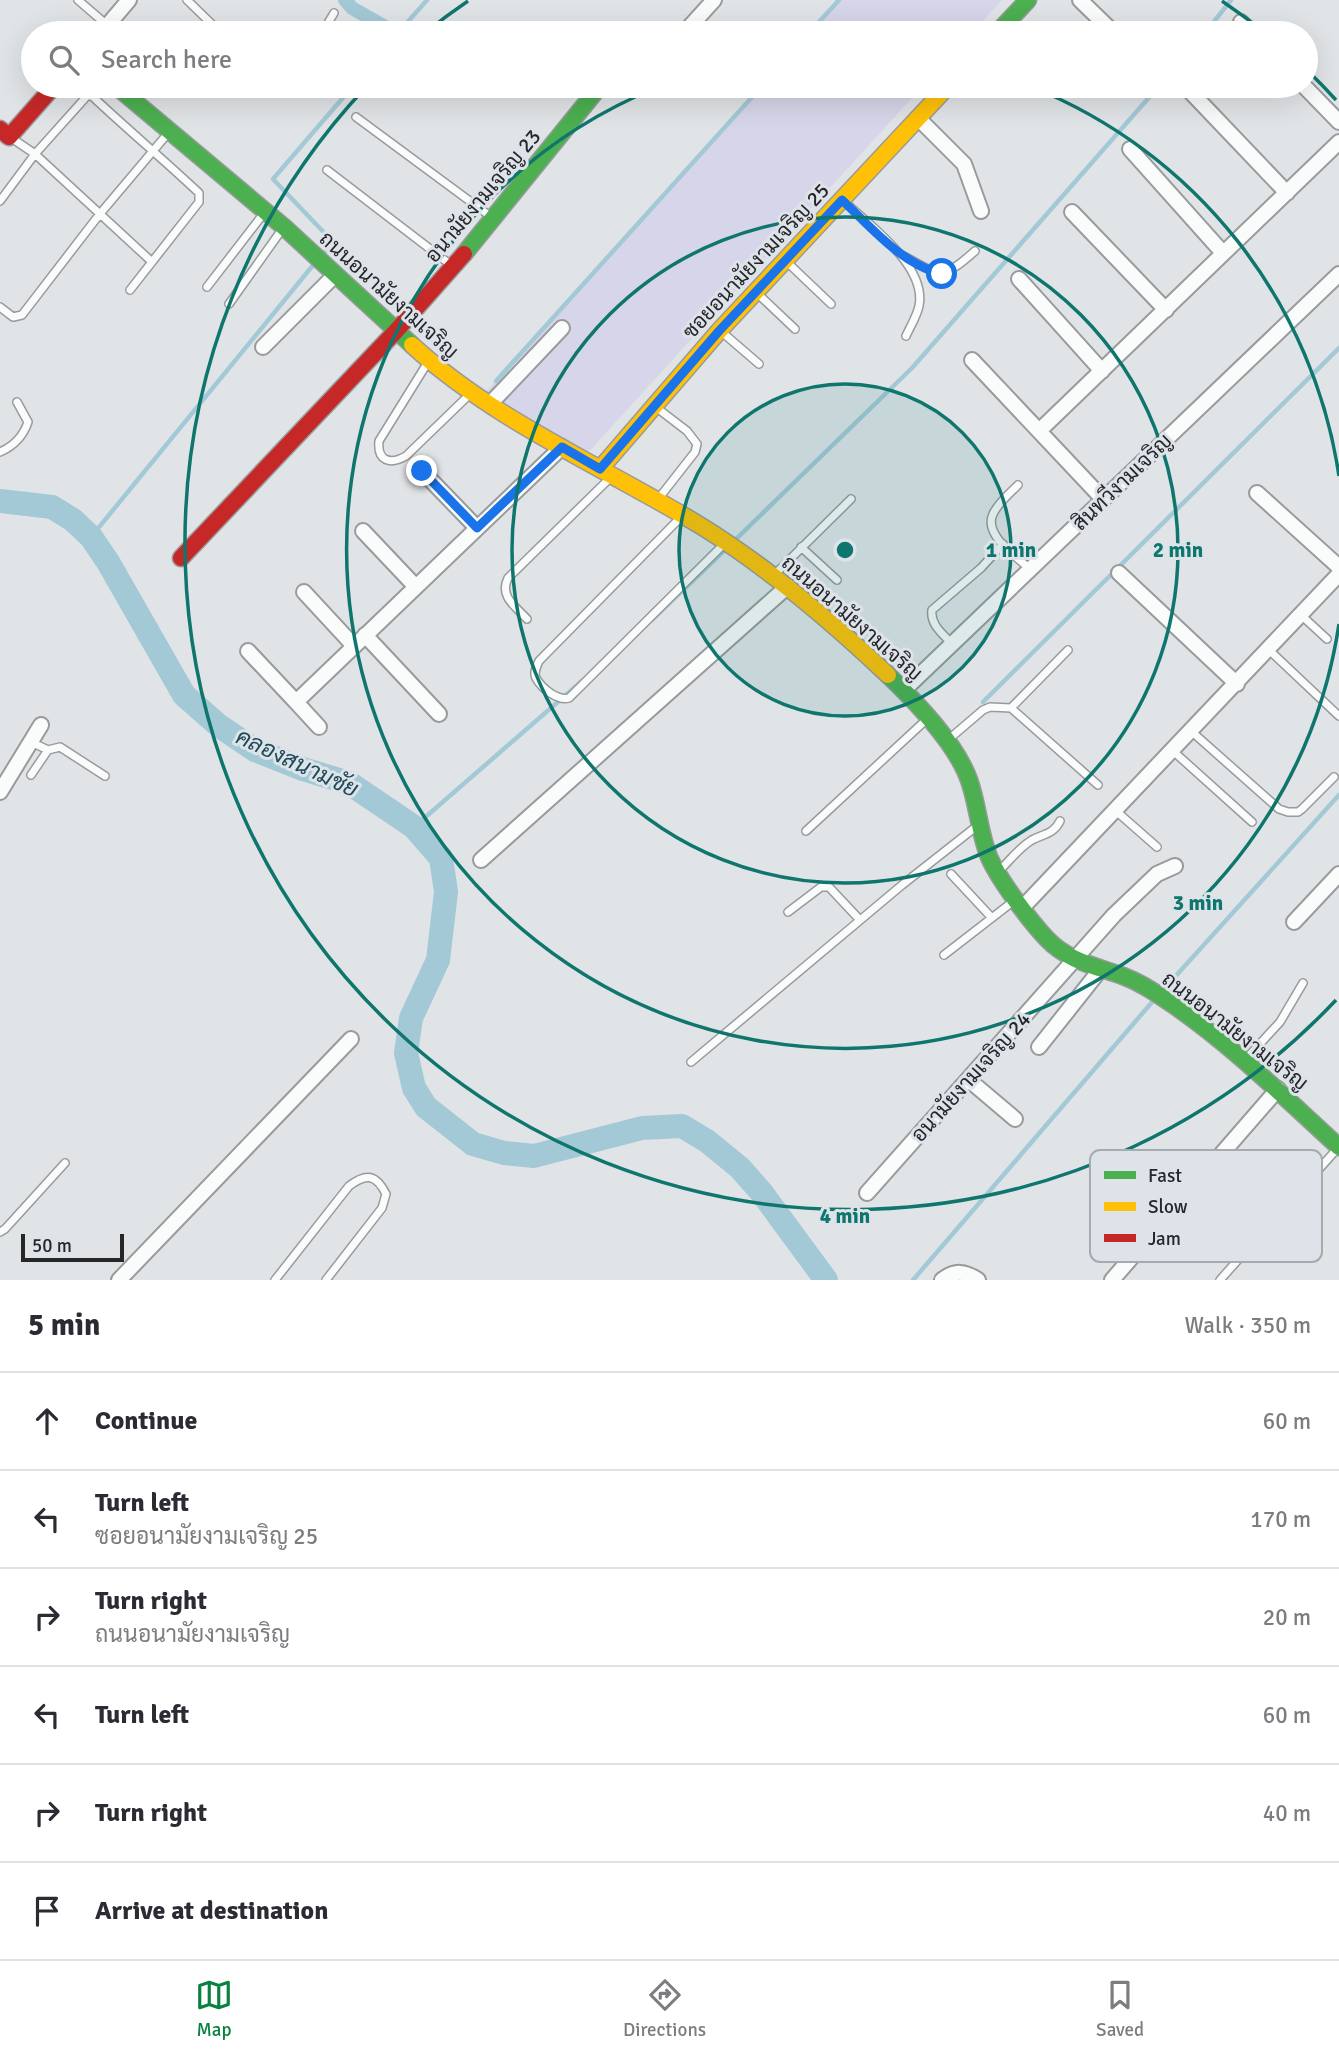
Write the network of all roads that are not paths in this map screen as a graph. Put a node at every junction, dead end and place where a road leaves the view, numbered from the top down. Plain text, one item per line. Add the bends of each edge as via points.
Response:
1 (78, 0) edge
2 (129, 0) edge
3 (187, 0) edge
4 (714, 0) edge
5 (1028, 0) edge
6 (1080, 0) edge
7 (334, 13) dead end
8 (96, 21) edge
9 (112, 21) edge
10 (209, 21) edge
11 (330, 21) edge
12 (695, 21) edge
13 (1010, 21) edge
14 (1102, 21) edge
15 (42, 98) edge
16 (85, 98) edge
17 (92, 98) edge
18 (130, 98) edge
19 (586, 98) edge
20 (937, 98) edge
21 (1196, 98) edge
22 (1316, 98) edge
23 (356, 117) dead end
24 (918, 118) junction
25 (1339, 122) edge
26 (169, 131) junction
27 (3, 138) edge
28 (1339, 142) edge
29 (1130, 149) dead end
30 (152, 153) junction
31 (35, 154) junction
32 (327, 170) dead end
33 (1287, 193) junction
34 (842, 200) junction
35 (0, 201) edge
36 (981, 211) dead end
37 (266, 212) junction
38 (1072, 212) dead end
39 (99, 215) junction
40 (494, 219) junction
41 (284, 227) junction
42 (975, 251) dead end
43 (898, 252) junction
44 (1223, 253) junction
45 (785, 260) junction
46 (150, 261) junction
47 (453, 267) junction
48 (330, 270) junction
49 (1339, 274) edge
50 (1019, 279) dead end
51 (207, 287) dead end
52 (130, 290) dead end
53 (755, 292) junction
54 (229, 304) dead end
55 (831, 304) dead end
56 (0, 307) edge
57 (1166, 310) junction
58 (562, 328) dead end
59 (794, 329) dead end
60 (396, 331) junction
61 (719, 331) junction
62 (906, 337) dead end
63 (263, 347) dead end
64 (972, 360) dead end
65 (429, 361) junction
66 (760, 364) dead end
67 (1102, 371) junction
68 (472, 393) junction
69 (17, 402) dead end
70 (490, 404) junction
71 (653, 406) junction
72 (1039, 431) junction
73 (562, 447) junction
74 (0, 452) edge
75 (422, 471) dead end
76 (606, 473) junction
77 (1018, 485) dead end
78 (1257, 493) dead end
79 (851, 499) dead end
80 (1103, 499) junction
81 (656, 501) junction
82 (683, 515) junction
83 (477, 528) junction
84 (363, 531) dead end
85 (726, 542) junction
86 (1003, 544) junction
87 (801, 547) junction
88 (181, 558) dead end
89 (1339, 568) edge
90 (1031, 570) junction
91 (1119, 573) dead end
92 (1339, 574) edge
93 (774, 575) junction
94 (837, 580) dead end
95 (788, 586) junction
96 (416, 587) junction
97 (303, 592) dead end
98 (1301, 615) junction
99 (527, 619) dead end
100 (1327, 639) dead end
101 (360, 640) junction
102 (953, 645) junction
103 (1068, 650) dead end
104 (1269, 650) junction
105 (248, 651) dead end
106 (1237, 684) junction
107 (904, 690) junction
108 (296, 702) junction
109 (1011, 708) junction
110 (439, 714) dead end
111 (1339, 716) edge
112 (929, 718) junction
113 (41, 725) dead end
114 (320, 727) dead end
115 (1191, 731) junction
116 (31, 742) junction
117 (946, 742) junction
118 (48, 750) junction
119 (1173, 751) junction
120 (0, 762) edge
121 (13, 770) junction
122 (31, 775) dead end
123 (105, 776) dead end
124 (1334, 777) dead end
125 (1098, 785) dead end
126 (0, 792) edge
127 (1116, 811) junction
128 (1060, 821) dead end
129 (1252, 822) dead end
130 (979, 825) junction
131 (806, 831) dead end
132 (1157, 847) dead end
133 (481, 860) dead end
134 (1175, 866) dead end
135 (998, 872) junction
136 (951, 874) dead end
137 (1339, 874) edge
138 (1019, 904) junction
139 (788, 912) dead end
140 (992, 918) junction
141 (860, 920) junction
142 (1294, 922) dead end
143 (944, 955) dead end
144 (1073, 960) junction
145 (1100, 970) junction
146 (1303, 983) dead end
147 (351, 1038) dead end
148 (1039, 1048) dead end
149 (1244, 1060) junction
150 (691, 1062) dead end
151 (969, 1080) junction
152 (1278, 1089) junction
153 (1015, 1119) dead end
154 (1339, 1147) edge
155 (1225, 1150) edge
156 (65, 1164) dead end
157 (1322, 1166) edge
158 (867, 1193) dead end
159 (0, 1232) edge
160 (1128, 1262) edge
161 (1236, 1262) edge
162 (119, 1280) edge
163 (275, 1280) edge
164 (326, 1280) edge
165 (942, 1280) edge
166 (978, 1280) edge
167 (1112, 1280) edge
168 (1220, 1280) edge

1 - 8 lane
2 - 9 street
3 - 10 lane
4 - 12 street
5 - 13 street
6 - 14 street
7 - 11 lane
15 - 27 street
16 - 31 lane
17 - 30 lane
18 - 26 street, ถนนอนามัยงามเจริญ
19 - 40 street, อนามัยงามเจริญ 23
20 - 24 street, ซอยอนามัยงามเจริญ 25
21 - 33 street
22 - 25 street
23 - 40 lane
24 - 34 street, ซอยอนามัยงามเจริญ 25
24 - 36 street via 964,164
26 - 30 lane
26 - 37 street, ถนนอนามัยงามเจริญ
27 - 31 lane
28 - 33 street
29 - 44 street
30 - 39 lane
30 - 46 lane via 200,197
31 - 35 lane
31 - 39 lane
32 - 47 lane
33 - 44 street
34 - 43 lane
34 - 45 street, ซอยอนามัยงามเจริญ 25
37 - 41 street, ถนนอนามัยงามเจริญ
37 - 51 lane
38 - 57 street
39 - 46 lane
39 - 56 lane via 22,314 13,317
40 - 47 street, อนามัยงามเจริญ 23
41 - 48 street, ถนนอนามัยงามเจริญ
41 - 54 lane
42 - 43 lane via 942,274
43 - 62 lane via 920,291 919,307
44 - 57 street
45 - 53 street, ซอยอนามัยงามเจริญ 25
45 - 55 lane
46 - 52 lane
47 - 60 street, อนามัยงามเจริญ 23
48 - 60 street, ถนนอนามัยงามเจริญ
48 - 63 street
49 - 80 street, สินทวีงามเจริญ
50 - 67 street
53 - 59 lane
53 - 61 street, ซอยอนามัยงามเจริญ 25
57 - 67 street
58 - 70 street
60 - 65 street, ถนนอนามัยงามเจริญ
60 - 88 street, อนามัยงามเจริญ 23
61 - 66 lane
61 - 71 street, ซอยอนามัยงามเจริญ 25
64 - 72 street
65 - 68 street, ถนนอนามัยงามเจริญ
65 - 68 lane via 379,441 382,458 389,462 405,456
67 - 72 street
68 - 70 street, ถนนอนามัยงามเจริญ
69 - 74 lane via 28,422 11,448
70 - 73 street, ถนนอนามัยงามเจริญ
71 - 76 street, ซอยอนามัยงามเจริญ 25
71 - 81 lane via 697,444 695,453
72 - 80 street
73 - 76 street, ถนนอนามัยงามเจริญ
73 - 83 street
75 - 83 street
76 - 81 street, ถนนอนามัยงามเจริญ
76 - 99 lane via 508,578 505,594
77 - 86 lane via 992,515 992,530
78 - 89 street
79 - 87 lane
80 - 90 street, สินทวีงามเจริญ
81 - 82 street, ถนนอนามัยงามเจริญ
82 - 85 street, ถนนอนามัยงามเจริญ
82 - 85 lane via 539,661 536,678 557,698 569,698
83 - 96 street
84 - 96 street
85 - 93 street, ถนนอนามัยงามเจริญ
86 - 90 lane
86 - 102 lane via 932,610 933,624
87 - 93 lane
87 - 94 lane
90 - 102 street, สินทวีงามเจริญ
91 - 106 street
92 - 98 street
93 - 95 street, ถนนอนามัยงามเจริญ
95 - 107 street, ถนนอนามัยงามเจริญ
95 - 133 street
96 - 101 street
97 - 101 street
98 - 100 lane
98 - 104 street
101 - 108 street
101 - 110 street
102 - 107 street, สินทวีงามเจริญ
103 - 109 lane
104 - 106 street
104 - 111 lane
105 - 108 street
106 - 115 street
107 - 112 street, ถนนอนามัยงามเจริญ
108 - 114 street
109 - 117 lane via 983,710
109 - 125 lane
112 - 117 street, ถนนอนามัยงามเจริญ
112 - 131 lane
113 - 116 street
115 - 119 street
115 - 124 lane via 1288,812 1303,809
116 - 118 lane
116 - 121 street
117 - 130 street, ถนนอนามัยงามเจริญ via 969,780
118 - 122 lane
118 - 123 lane via 60,747
119 - 127 street
119 - 129 lane
120 - 121 street
121 - 126 street
127 - 132 lane
127 - 138 street
128 - 135 lane via 1056,829 1030,841
130 - 135 street, ถนนอนามัยงามเจริญ
130 - 141 lane
134 - 144 street, อนามัยงามเจริญ 24 via 1141,887
135 - 138 street, ถนนอนามัยงามเจริญ
136 - 140 lane
137 - 142 street
138 - 140 lane
138 - 144 street, ถนนอนามัยงามเจริญ via 1048,940
139 - 141 lane via 821,887 829,887
140 - 143 lane
141 - 150 lane
144 - 145 street, ถนนอนามัยงามเจริญ
144 - 151 street, อนามัยงามเจริญ 24
145 - 148 street
145 - 149 street, ถนนอนามัยงามเจริญ via 1151,990
146 - 149 lane via 1280,1022
147 - 162 street
149 - 152 street, ถนนอนามัยงามเจริญ
151 - 153 street
151 - 158 street, อนามัยงามเจริญ 24
152 - 154 street, ถนนอนามัยงามเจริญ
152 - 155 street
154 - 157 lane
156 - 159 lane
160 - 167 street
161 - 168 lane
163 - 164 lane via 349,1186 359,1179 375,1179 386,1194 382,1208
165 - 166 street via 963,1272

